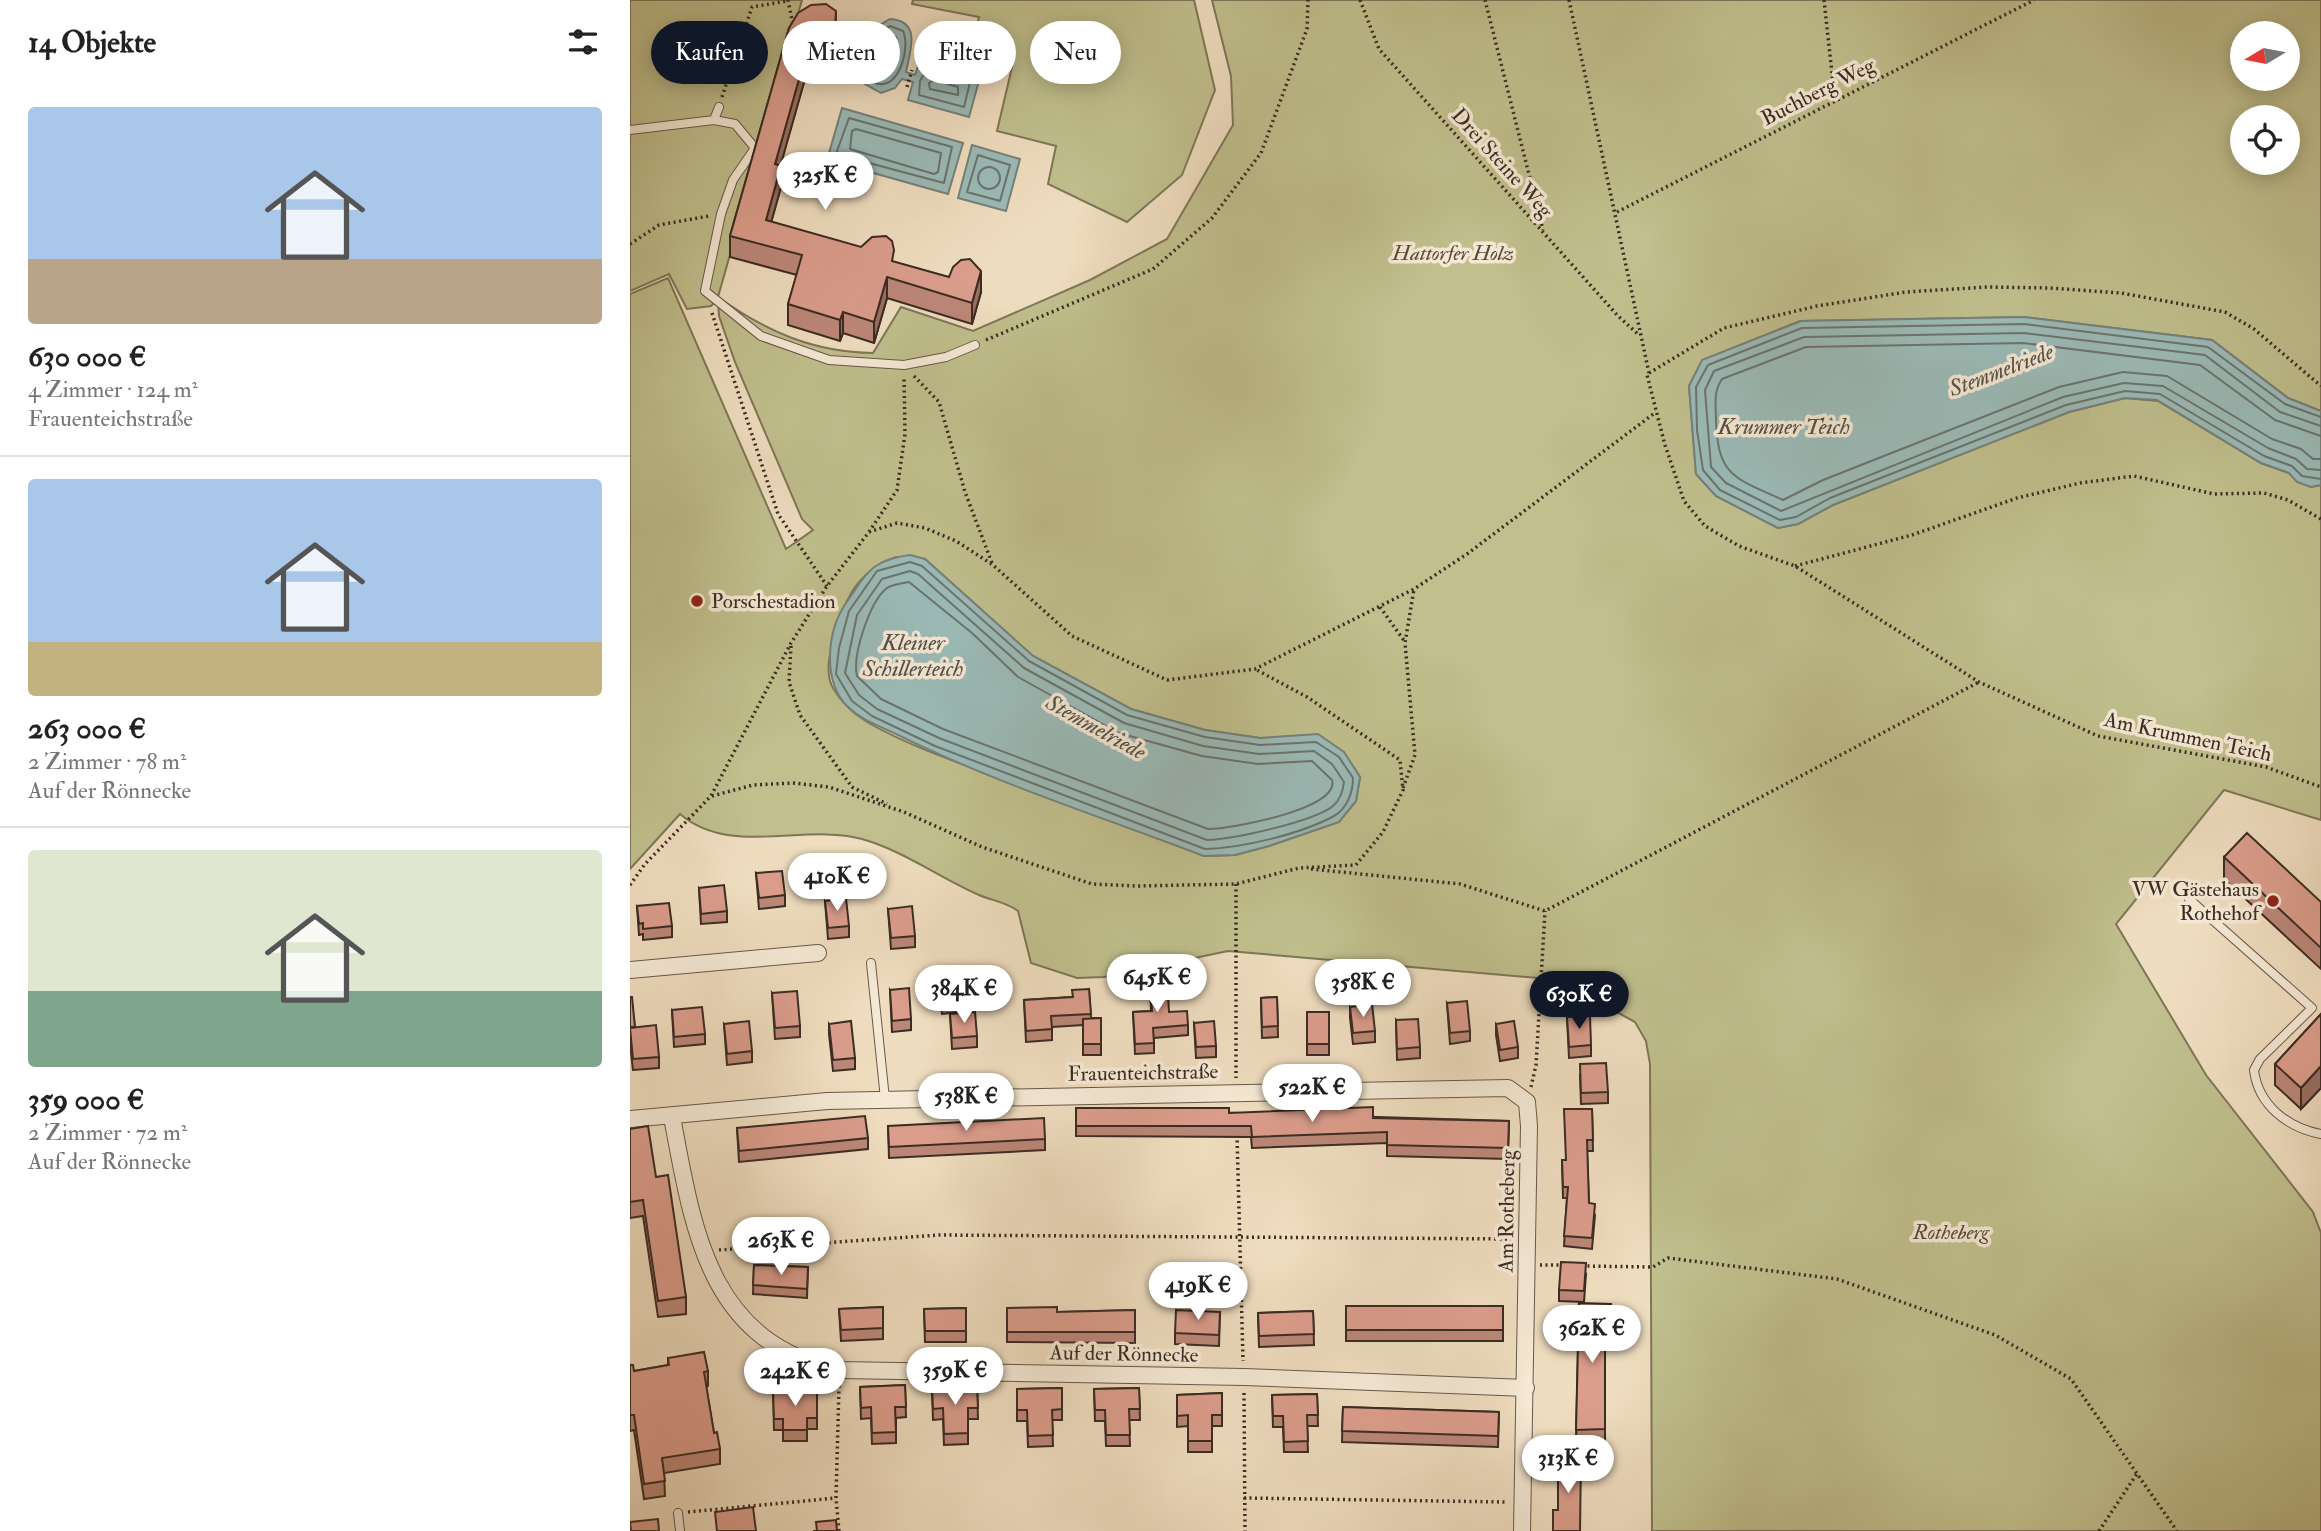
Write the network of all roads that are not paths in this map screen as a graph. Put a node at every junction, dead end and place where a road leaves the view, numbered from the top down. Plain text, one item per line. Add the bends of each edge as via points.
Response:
1 (719, 107) road end
2 (714, 120) junction
3 (630, 130) edge
4 (975, 345) road end
5 (2189, 899) dead end
6 (818, 953) dead end
7 (871, 963) dead end
8 (630, 970) edge
9 (885, 1099) junction
10 (1527, 1102) joint
11 (672, 1117) junction
12 (630, 1119) edge
13 (2321, 1134) edge
14 (1526, 1388) junction
15 (678, 1513) road end
16 (680, 1531) edge
17 (1521, 1531) edge

1 - 2 lane
2 - 3 lane
2 - 4 lane via 735,124 755,148 733,180 721,214 705,291 761,336 829,360 904,365 946,357
5 - 13 lane via 2312,1008 2254,1070 2262,1098 2278,1114 2300,1129
6 - 8 street
7 - 9 lane
9 - 10 street, Frauenteichstraße via 1508,1088
9 - 11 street, Frauenteichstraße
10 - 14 street, Am Rotheberg
11 - 12 street, Frauenteichstraße
11 - 14 street, Auf der Rönnecke via 704,1252 729,1304 757,1335 798,1359 839,1370 1244,1377
14 - 17 street, Am Rotheberg
15 - 16 lane

